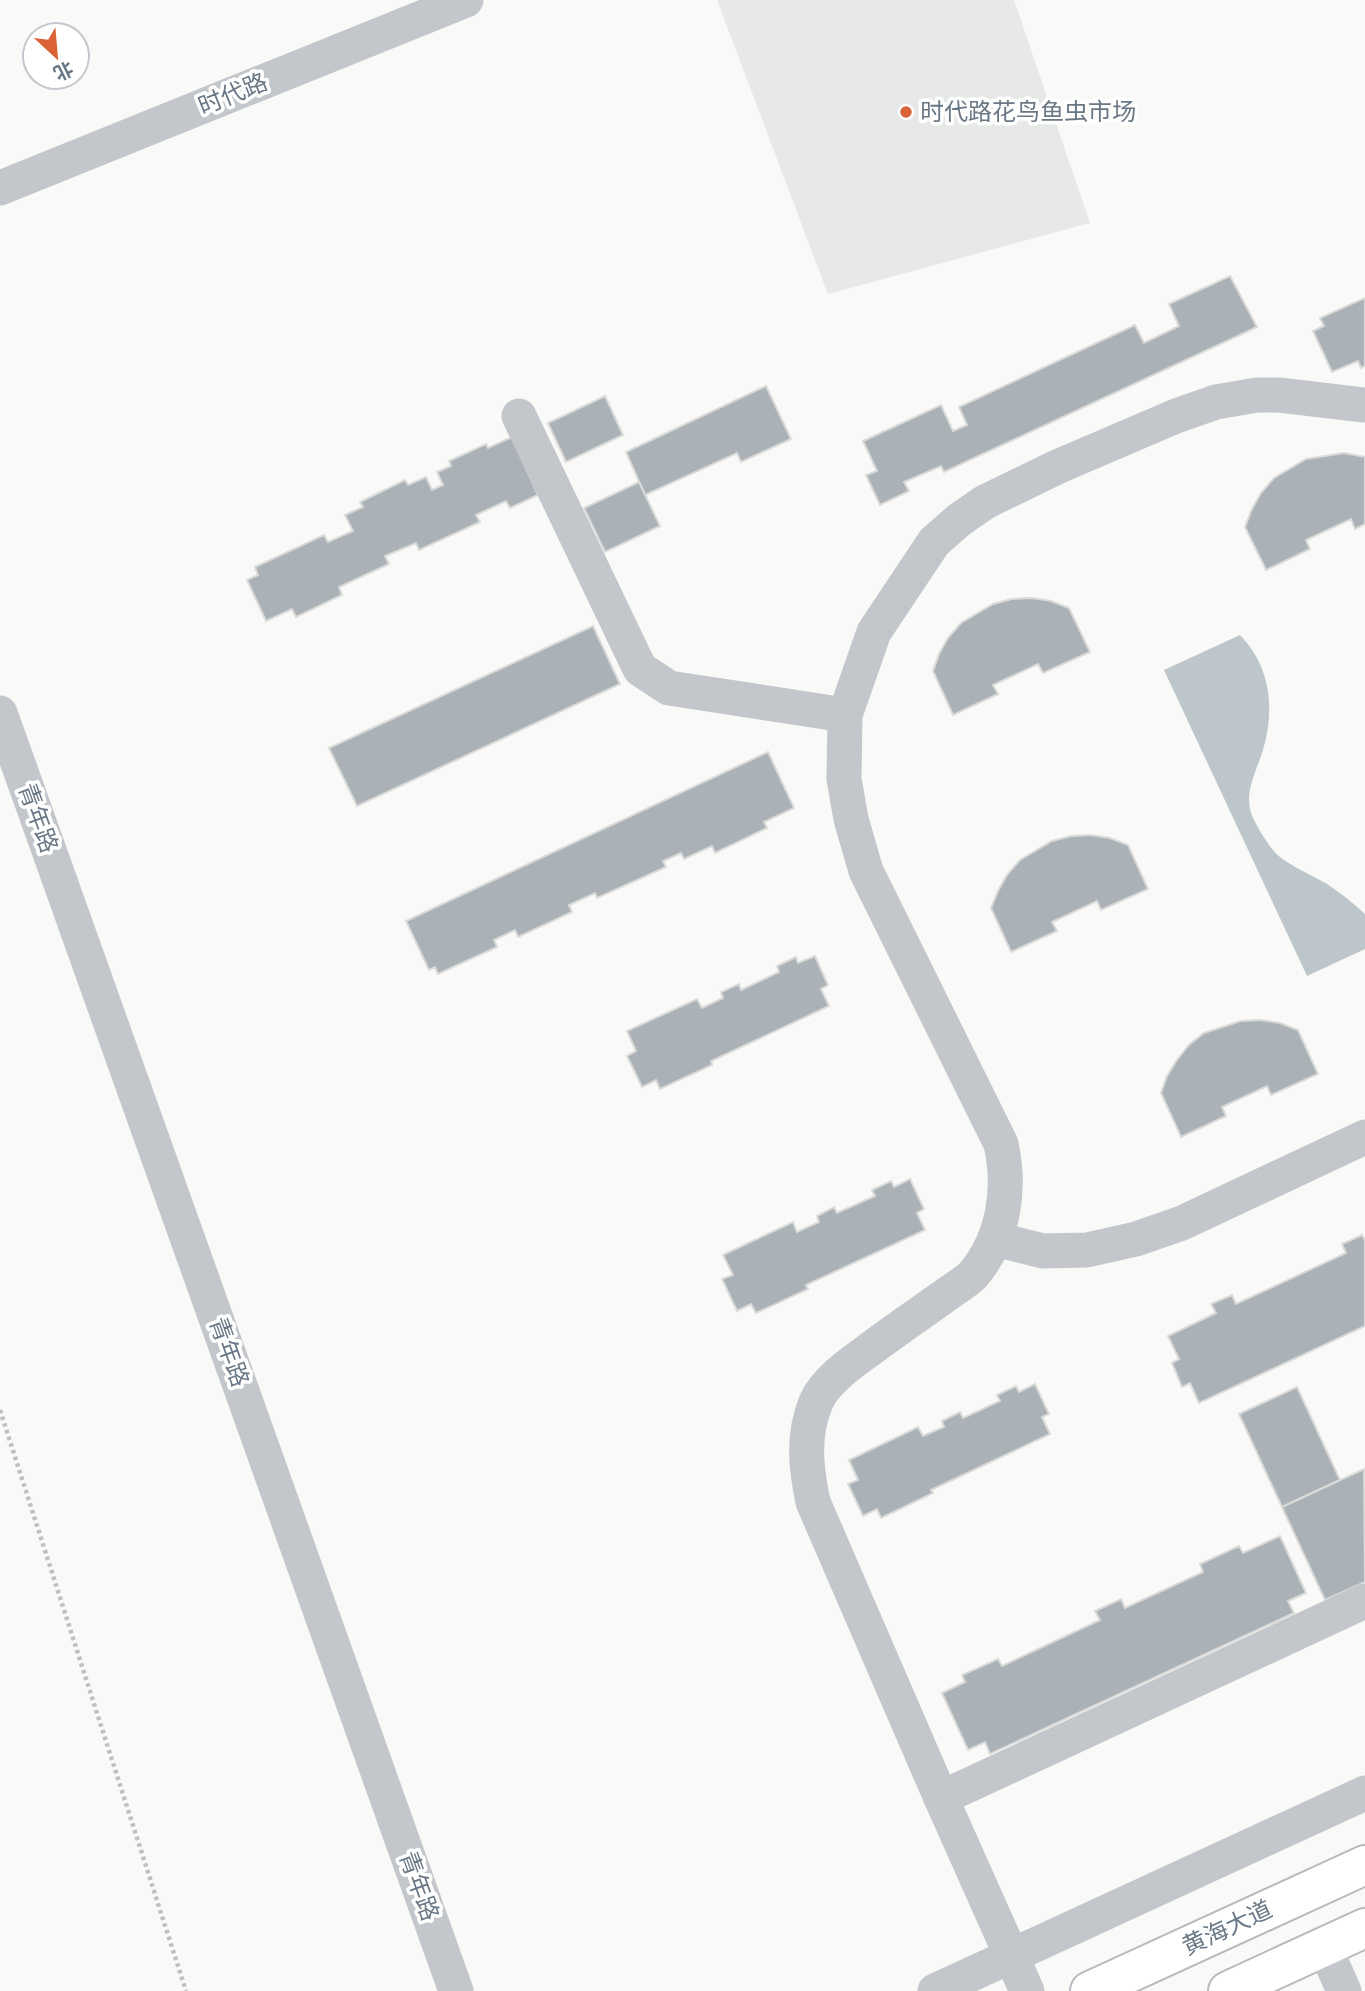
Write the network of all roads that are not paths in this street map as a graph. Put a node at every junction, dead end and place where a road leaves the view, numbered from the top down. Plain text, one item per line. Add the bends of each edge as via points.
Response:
1 (466, 0) edge
2 (0, 188) edge
3 (1365, 405) edge
4 (519, 416) dead end
5 (0, 713) edge
6 (845, 715) junction
7 (1365, 1137) edge
8 (995, 1239) junction
9 (1365, 1601) edge
10 (1365, 1793) edge
11 (941, 1798) junction
12 (1365, 1865) edge
13 (1365, 1928) edge
14 (1324, 1946) junction
15 (1012, 1956) junction
16 (456, 1991) edge
17 (936, 1991) edge
18 (1027, 1991) edge
19 (1090, 1991) edge
20 (1228, 1991) edge
21 (1344, 1991) edge

1 - 2 street, 时代路
3 - 6 street via 1279,395 1216,402 985,502 934,542 874,632
4 - 6 street via 640,669 669,688
5 - 16 street, 青年路
6 - 8 street via 844,779 866,871 1001,1143 1004,1197
7 - 8 street via 1182,1223 1136,1239 1087,1250 1043,1251
8 - 11 street via 972,1276 853,1361 829,1384 816,1401 807,1437 805,1464 813,1502
9 - 11 street
10 - 15 street
11 - 15 street
12 - 19 main road, 黄海大道
13 - 14 main road
14 - 20 main road
14 - 21 street
15 - 17 street
15 - 18 street

